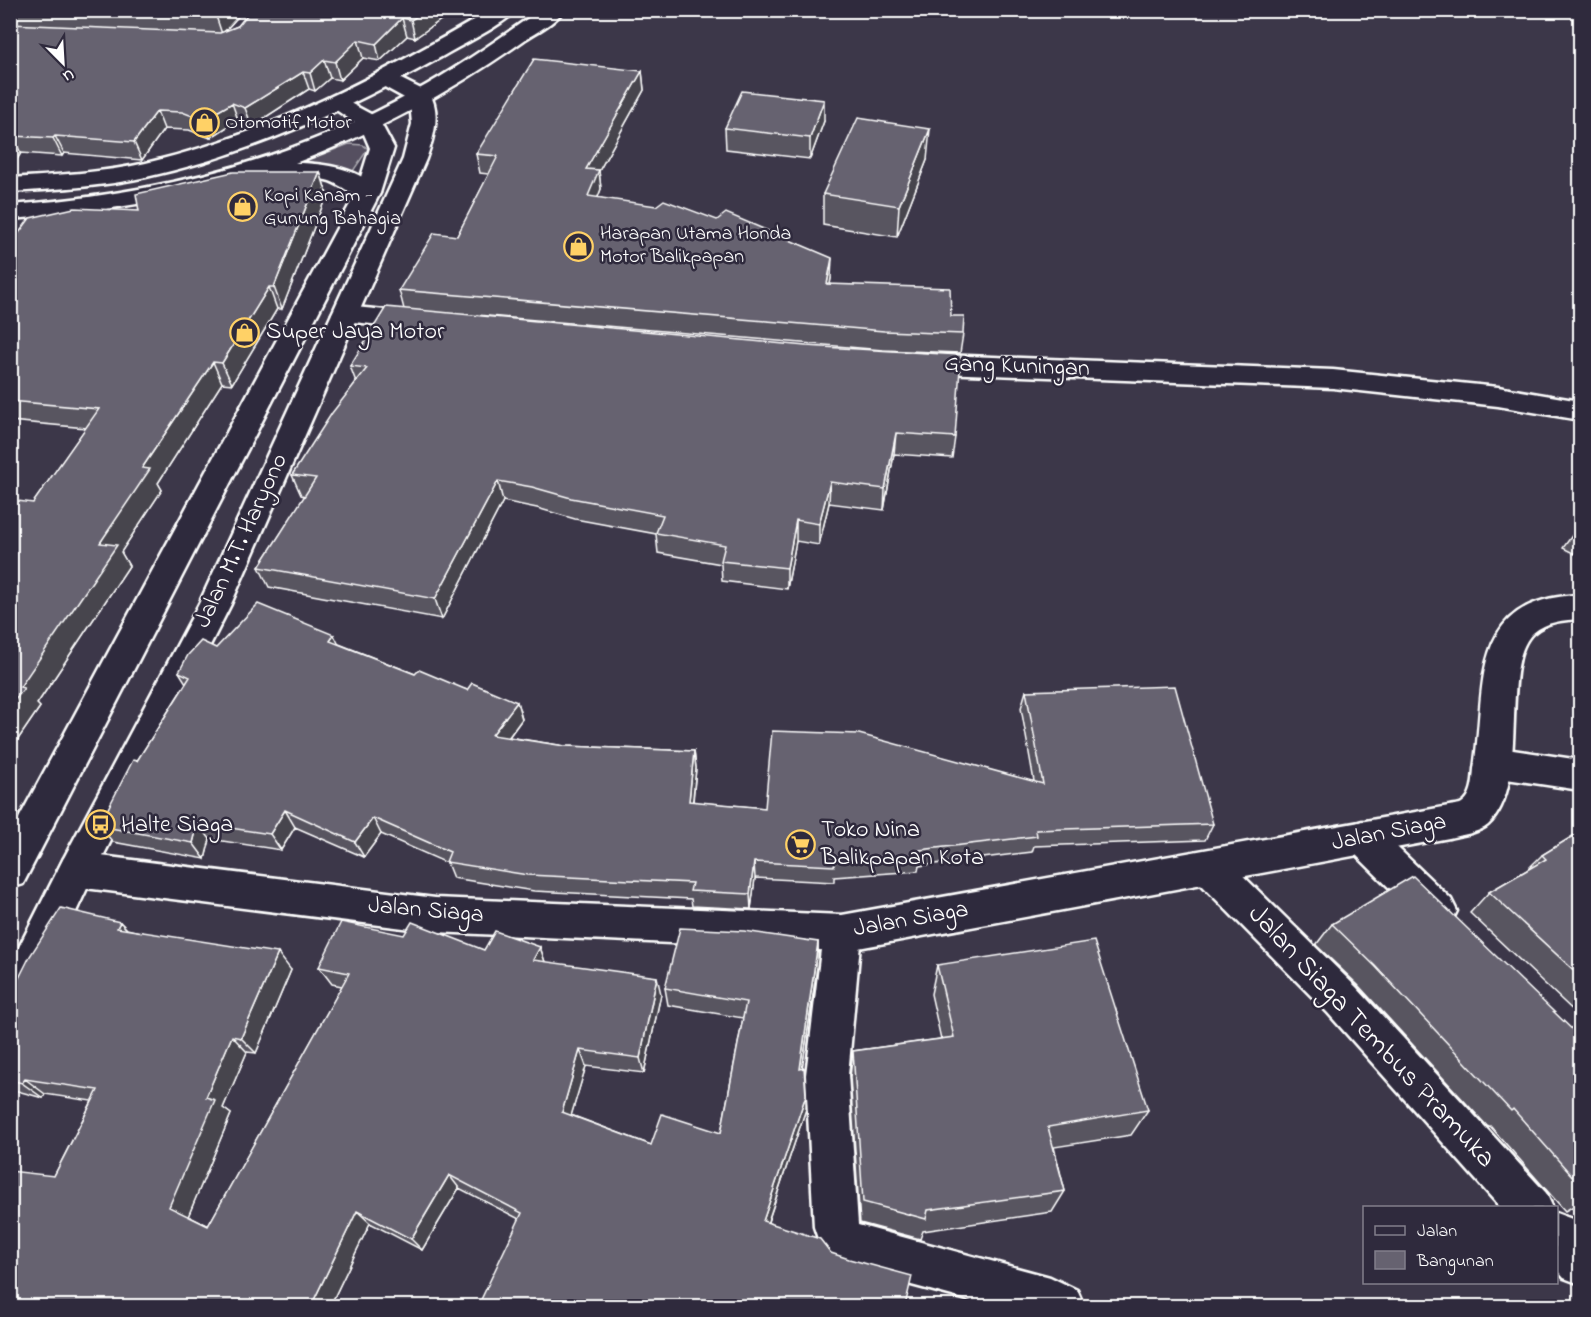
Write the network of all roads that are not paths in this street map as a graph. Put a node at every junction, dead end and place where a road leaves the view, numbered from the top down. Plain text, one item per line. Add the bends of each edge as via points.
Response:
1 (506, 10) edge
2 (554, 10) edge
3 (387, 79) junction
4 (420, 98) junction
5 (337, 103) junction
6 (370, 123) junction
7 (236, 175) junction
8 (10, 185) edge
9 (368, 193) junction
10 (10, 212) edge
11 (345, 314) junction
12 (451, 325) edge
13 (891, 362) edge
14 (1581, 411) edge
15 (1581, 607) edge
16 (1493, 762) junction
17 (1581, 775) edge
18 (1362, 837) junction
19 (1210, 868) junction
20 (77, 870) junction
21 (10, 872) edge
22 (842, 933) junction
23 (1463, 935) edge
24 (10, 1008) edge
25 (1529, 1206) edge
26 (1558, 1236) edge
27 (1581, 1262) edge
28 (1061, 1306) edge

1 - 3 main road
2 - 4 main road
3 - 4 main road
3 - 5 main road
4 - 6 main road
4 - 11 main road, Jalan M.T. Haryono via 426,119 422,136
5 - 6 main road
5 - 8 main road via 272,133 166,168 85,180
6 - 7 main road
6 - 9 main road, Jalan M.T. Haryono via 382,148
7 - 9 main road via 295,170 327,172 357,183
7 - 10 main road via 63,210
9 - 21 main road, Jalan M.T. Haryono
11 - 12 main road
11 - 20 main road, Jalan M.T. Haryono via 214,604
13 - 14 main road, Gang Kuningan via 1284,374 1496,395
15 - 16 main road, Jalan Siaga via 1556,608 1541,614 1522,624 1508,643 1501,673
16 - 17 main road
16 - 18 main road, Jalan Siaga via 1488,797 1474,815
18 - 19 main road, Jalan Siaga
18 - 23 main road
19 - 22 main road, Jalan Siaga
19 - 25 main road, Jalan Siaga Tembus Pramuka via 1342,1000
20 - 22 main road, Jalan Siaga via 435,915
20 - 24 main road, Jalan M.T. Haryono
22 - 28 main road via 827,1075 839,1237 848,1246
26 - 27 main road

